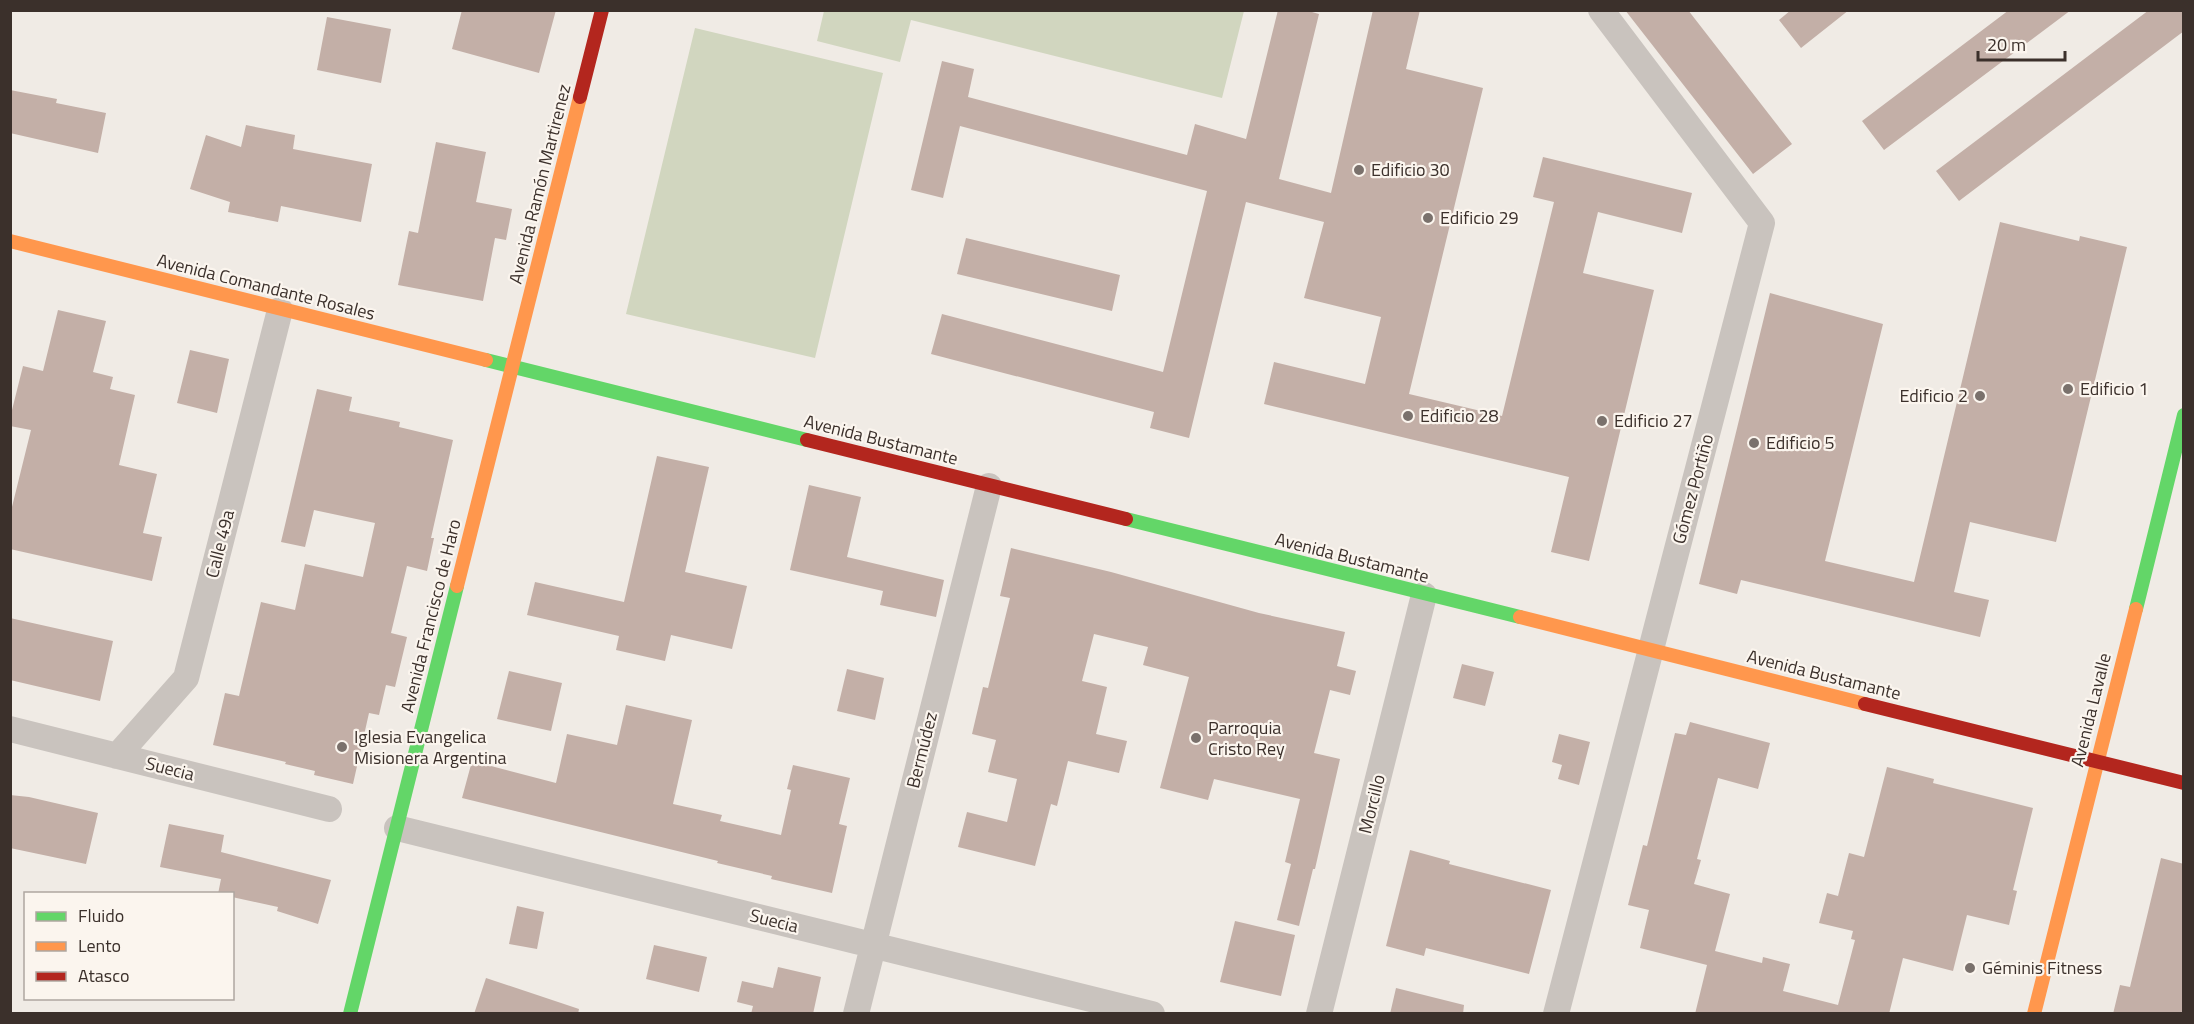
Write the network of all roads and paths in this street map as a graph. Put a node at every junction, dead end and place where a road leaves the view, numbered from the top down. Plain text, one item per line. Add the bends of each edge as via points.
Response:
1 (602, 10) edge
2 (1601, 10) edge
3 (10, 242) edge
4 (280, 310) junction
5 (512, 367) junction
6 (2184, 415) edge
7 (989, 486) junction
8 (1424, 595) junction
9 (1651, 650) junction
10 (10, 729) edge
11 (117, 756) junction
12 (2097, 762) junction
13 (2184, 783) edge
14 (329, 809) dead end
15 (396, 828) junction
16 (873, 945) junction
17 (350, 1014) edge
18 (856, 1014) edge
19 (1152, 1014) edge
20 (1319, 1014) edge
21 (1556, 1014) edge
22 (2034, 1014) edge

1 - 5 main road, Avenida Ramón Martirenez
2 - 9 street, Gómez Portiño via 1762,223
3 - 4 main road, Avenida Comandante Rosales
4 - 5 main road, Avenida Comandante Rosales
4 - 11 street, Calle 49a via 186,678
5 - 7 main road, Avenida Bustamante
5 - 15 main road, Avenida Francisco de Haro
6 - 12 main road, Avenida Lavalle
7 - 8 main road, Avenida Bustamante
7 - 16 street, Bermúdez
8 - 9 main road, Avenida Bustamante
8 - 20 street, Morcillo
9 - 12 main road, Avenida Bustamante
9 - 21 street, Gómez Portiño
10 - 11 street, Suecia
11 - 14 street, Suecia
12 - 13 main road, Avenida Bustamante
12 - 22 main road, Avenida Lavalle
15 - 16 street, Suecia
15 - 17 main road, Avenida Francisco de Haro
16 - 18 street, Bermúdez
16 - 19 street, Suecia

